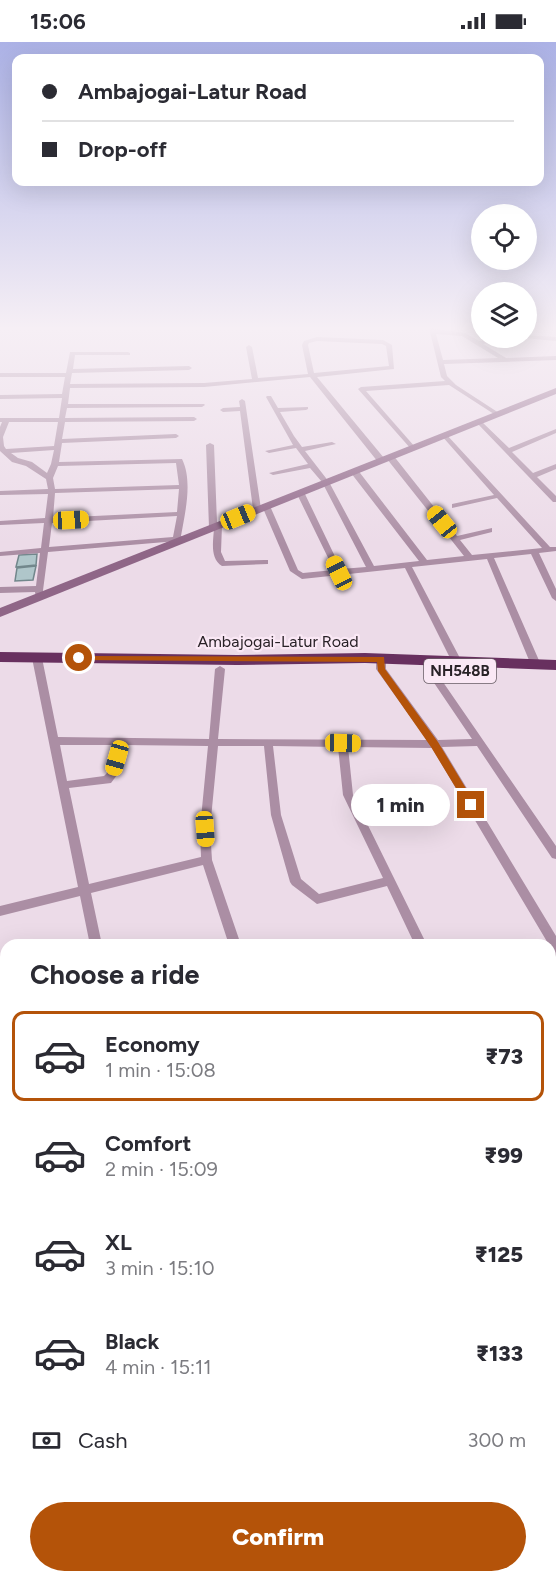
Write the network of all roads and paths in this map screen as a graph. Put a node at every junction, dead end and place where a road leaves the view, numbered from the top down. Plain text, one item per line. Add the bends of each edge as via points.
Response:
1 (64, 400) edge
2 (103, 400) edge
3 (271, 400) edge
4 (334, 400) edge
5 (371, 400) edge
6 (476, 400) edge
7 (533, 400) edge
8 (202, 405) dead end
9 (63, 406) junction
10 (96, 406) junction
11 (150, 406) junction
12 (306, 408) dead end
13 (223, 410) dead end
14 (276, 410) junction
15 (497, 414) junction
16 (148, 419) junction
17 (194, 419) dead end
18 (3, 420) edge
19 (61, 420) junction
20 (85, 420) junction
21 (479, 422) junction
22 (556, 431) edge
23 (444, 435) junction
24 (176, 436) dead end
25 (57, 444) junction
26 (332, 444) dead end
27 (210, 445) dead end
28 (413, 447) junction
29 (299, 448) junction
30 (4, 451) junction
31 (269, 451) dead end
32 (508, 452) junction
33 (13, 458) junction
34 (385, 459) junction
35 (0, 462) edge
36 (55, 464) junction
37 (312, 465) junction
38 (556, 466) edge
39 (354, 471) junction
40 (273, 472) dead end
41 (532, 476) junction
42 (49, 478) junction
43 (325, 483) junction
44 (182, 487) junction
45 (52, 491) junction
46 (300, 492) junction
47 (0, 494) edge
48 (498, 496) junction
49 (556, 500) edge
50 (454, 506) dead end
51 (262, 508) junction
52 (180, 514) junction
53 (49, 521) junction
54 (0, 523) edge
55 (215, 526) junction
56 (489, 530) dead end
57 (181, 538) junction
58 (455, 539) junction
59 (552, 550) edge
60 (45, 551) junction
61 (534, 551) junction
62 (0, 554) edge
63 (490, 556) junction
64 (470, 558) junction
65 (265, 562) dead end
66 (424, 562) junction
67 (407, 564) junction
68 (371, 568) junction
69 (339, 573) junction
70 (0, 590) edge
71 (40, 592) junction
72 (556, 598) edge
73 (0, 613) edge
74 (0, 657) edge
75 (457, 662) junction
76 (37, 663) junction
77 (381, 664) junction
78 (536, 665) junction
79 (556, 666) edge
80 (0, 667) edge
81 (220, 669) junction
82 (431, 671) junction
83 (556, 672) edge
84 (54, 741) junction
85 (121, 742) junction
86 (214, 742) junction
87 (268, 742) junction
88 (480, 742) junction
89 (343, 743) junction
90 (435, 744) junction
91 (63, 785) junction
92 (556, 855) edge
93 (207, 860) junction
94 (390, 881) junction
95 (86, 891) junction
96 (0, 911) edge
97 (95, 939) edge
98 (233, 939) edge
99 (418, 939) edge
100 (551, 939) edge

1 - 9 street
2 - 10 street
3 - 14 street
4 - 34 street
5 - 28 street
6 - 15 street
7 - 15 main road
8 - 11 street
9 - 10 street
9 - 19 street
10 - 11 street
10 - 20 street
11 - 16 street
12 - 14 street
13 - 51 street via 243,405
14 - 29 street
15 - 21 main road
16 - 17 street
16 - 20 street
18 - 19 street
18 - 30 street via 0,447
19 - 20 street
19 - 25 street
21 - 23 main road
21 - 32 street
22 - 32 street
23 - 28 main road
23 - 48 street
24 - 25 street
25 - 30 street
25 - 36 street
26 - 29 street
27 - 55 street
28 - 34 main road
29 - 31 street
29 - 37 street
30 - 33 street
32 - 41 street
33 - 35 street
33 - 42 street
34 - 39 main road
34 - 58 street
36 - 42 street
36 - 44 street via 175,460 181,463
37 - 40 street
37 - 43 street
38 - 41 street
39 - 43 main road
39 - 66 street
41 - 49 street
42 - 45 street
43 - 46 main road
43 - 68 street
44 - 45 street
44 - 52 street
45 - 47 street
45 - 53 street
46 - 51 main road
46 - 69 street
48 - 50 street
48 - 59 street
51 - 55 main road
51 - 69 street via 294,571 308,576
52 - 53 street
52 - 57 street
53 - 54 street
53 - 60 street
55 - 57 main road
55 - 65 street via 222,564
56 - 58 street
57 - 60 street
57 - 71 main road
58 - 64 street
59 - 61 street
60 - 62 street
60 - 71 street
61 - 63 street
61 - 72 street
63 - 64 street
63 - 78 street
64 - 66 street
66 - 67 street
67 - 68 street
67 - 75 street
68 - 69 street
70 - 71 street
71 - 73 main road
74 - 76 highway, Ambajogai-Latur Road / NH548B
75 - 77 highway, Ambajogai-Latur Road / NH548B
75 - 78 highway, Ambajogai-Latur Road / NH548B
76 - 77 highway, Ambajogai-Latur Road / NH548B
76 - 80 highway, NH548B
76 - 81 highway, NH548B
76 - 84 street
77 - 81 highway, NH548B
77 - 82 highway, NH548B
77 - 90 street
78 - 79 highway, Ambajogai-Latur Road / NH548B
81 - 86 street
82 - 83 highway, NH548B
82 - 88 street
84 - 85 street
84 - 91 street
85 - 86 street
85 - 91 street via 107,780
86 - 87 street
86 - 93 street via 205,829
87 - 89 street
87 - 94 street via 276,815 296,882 317,899
88 - 90 street
88 - 92 street
89 - 90 street
89 - 94 street via 348,795
90 - 100 street
91 - 95 street
93 - 95 street
93 - 98 street
94 - 99 street
95 - 96 street
95 - 97 street

